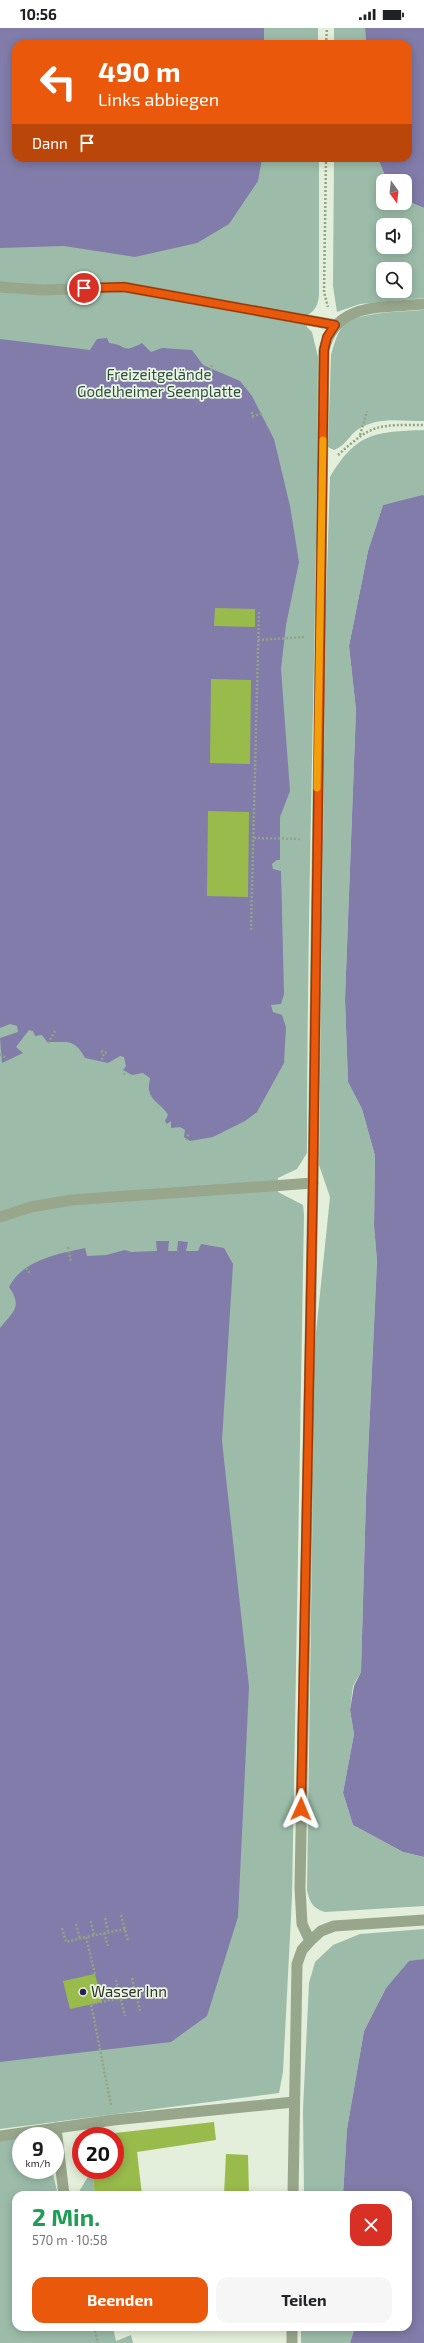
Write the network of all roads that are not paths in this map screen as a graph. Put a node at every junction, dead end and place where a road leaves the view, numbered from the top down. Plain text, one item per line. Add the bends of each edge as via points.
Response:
1 (0, 287) edge
2 (424, 304) edge
3 (335, 325) junction
4 (313, 1183) junction
5 (0, 1217) edge
6 (424, 1920) edge
7 (310, 1941) junction
8 (294, 2102) junction
9 (63, 2127) edge
10 (12, 2134) edge
11 (0, 2136) edge
12 (62, 2179) edge
13 (64, 2191) edge
14 (293, 2191) edge
15 (292, 2331) edge
16 (292, 2343) edge

1 - 3 lane via 43,290 124,287
2 - 3 lane via 360,310 342,318
3 - 4 lane via 327,337 324,350
4 - 5 lane via 70,1200 31,1207
4 - 7 lane via 300,1888 302,1924
6 - 7 lane via 334,1926 321,1931
7 - 8 lane via 302,1950 298,1964
8 - 9 lane
8 - 14 lane
10 - 11 lane
12 - 13 lane
15 - 16 lane

